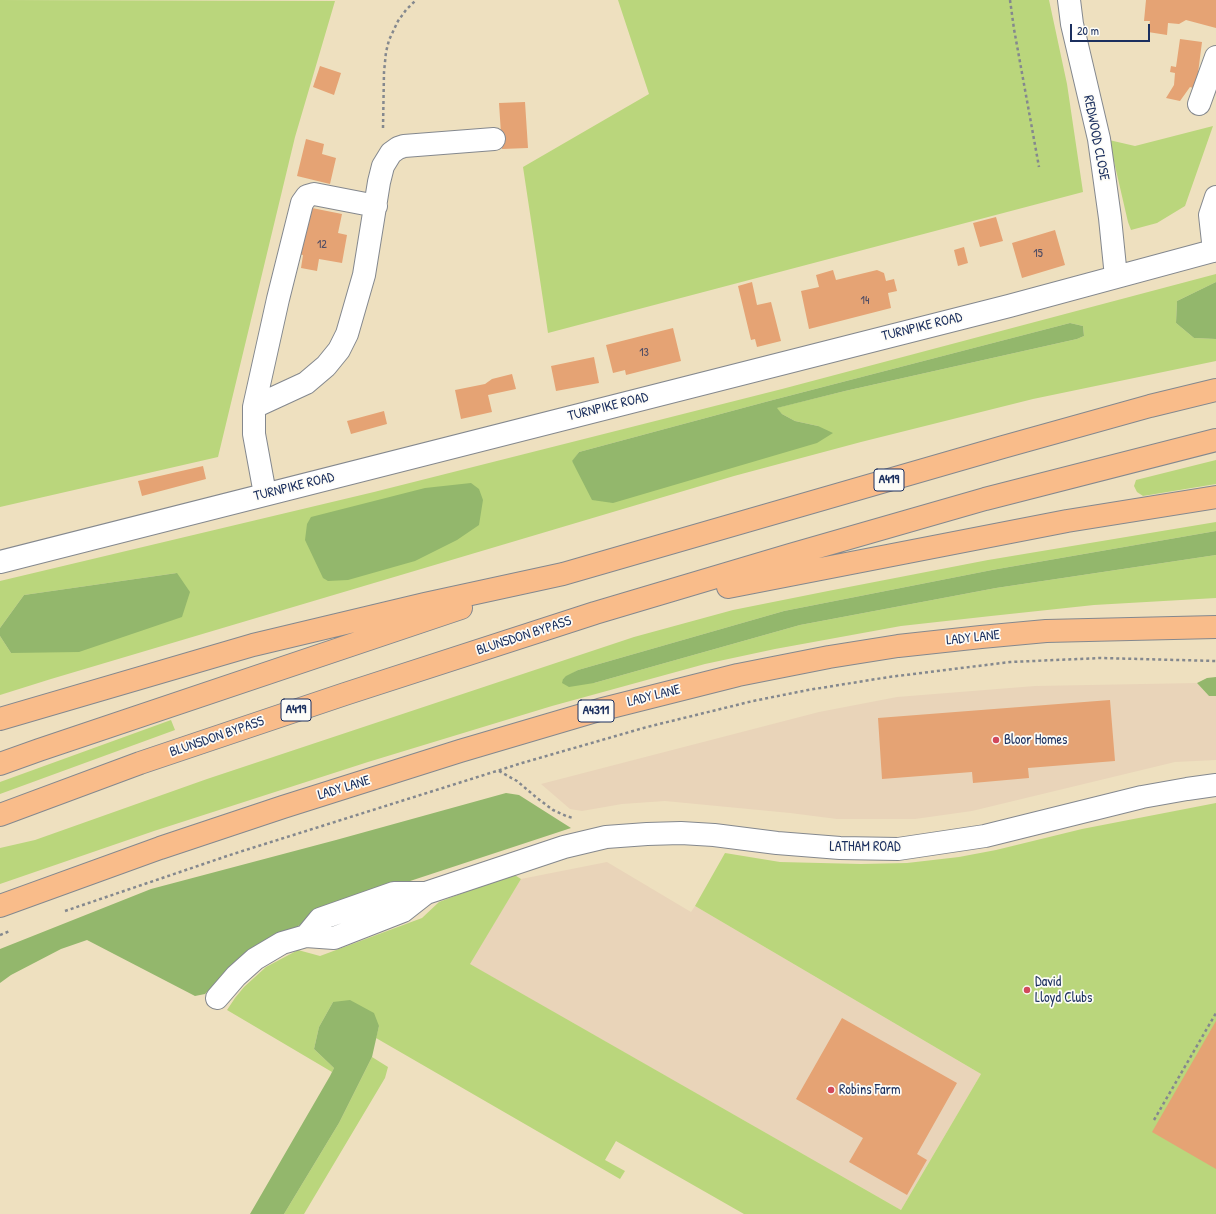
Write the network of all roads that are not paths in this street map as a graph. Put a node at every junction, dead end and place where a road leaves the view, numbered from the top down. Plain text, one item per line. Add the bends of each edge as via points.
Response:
1 (1069, 0) edge
2 (1216, 57) edge
3 (1198, 104) dead end
4 (494, 139) dead end
5 (1216, 197) edge
6 (376, 206) junction
7 (1215, 250) edge
8 (1116, 277) junction
9 (1216, 390) edge
10 (254, 407) junction
11 (1216, 440) edge
12 (265, 494) junction
13 (1216, 497) edge
14 (0, 562) edge
15 (563, 574) junction
16 (595, 613) junction
17 (1216, 627) edge
18 (0, 719) edge
19 (0, 764) edge
20 (1216, 785) edge
21 (0, 815) edge
22 (0, 906) edge
23 (217, 998) dead end

1 - 8 street, REDWOOD CLOSE via 1098,139
2 - 3 street
4 - 6 street via 398,148 391,153 383,166
5 - 7 street via 1210,216
6 - 10 street via 364,275 347,334 338,350 326,366 306,383
6 - 10 street via 314,194 307,196 302,203
7 - 8 street, TURNPIKE ROAD
8 - 12 street, TURNPIKE ROAD
9 - 15 main road, A419 via 1003,447
10 - 12 street via 254,434
11 - 16 main road, A419 via 985,499
12 - 14 street, TURNPIKE ROAD
13 - 16 main road, A419 via 1066,520
15 - 18 main road, A419 via 253,645
15 - 19 main road, A419
16 - 21 main road, BLUNSDON BYPASS / A419 via 162,756
17 - 22 main road, LADY LANE / A4311 via 1046,631 981,637 905,645 738,675 599,710 453,753 160,848
20 - 23 street, LATHAM ROAD via 1142,797 985,836 898,849 840,848 681,833 606,837 512,863 426,893 403,911 334,938 306,936 282,943 255,959

